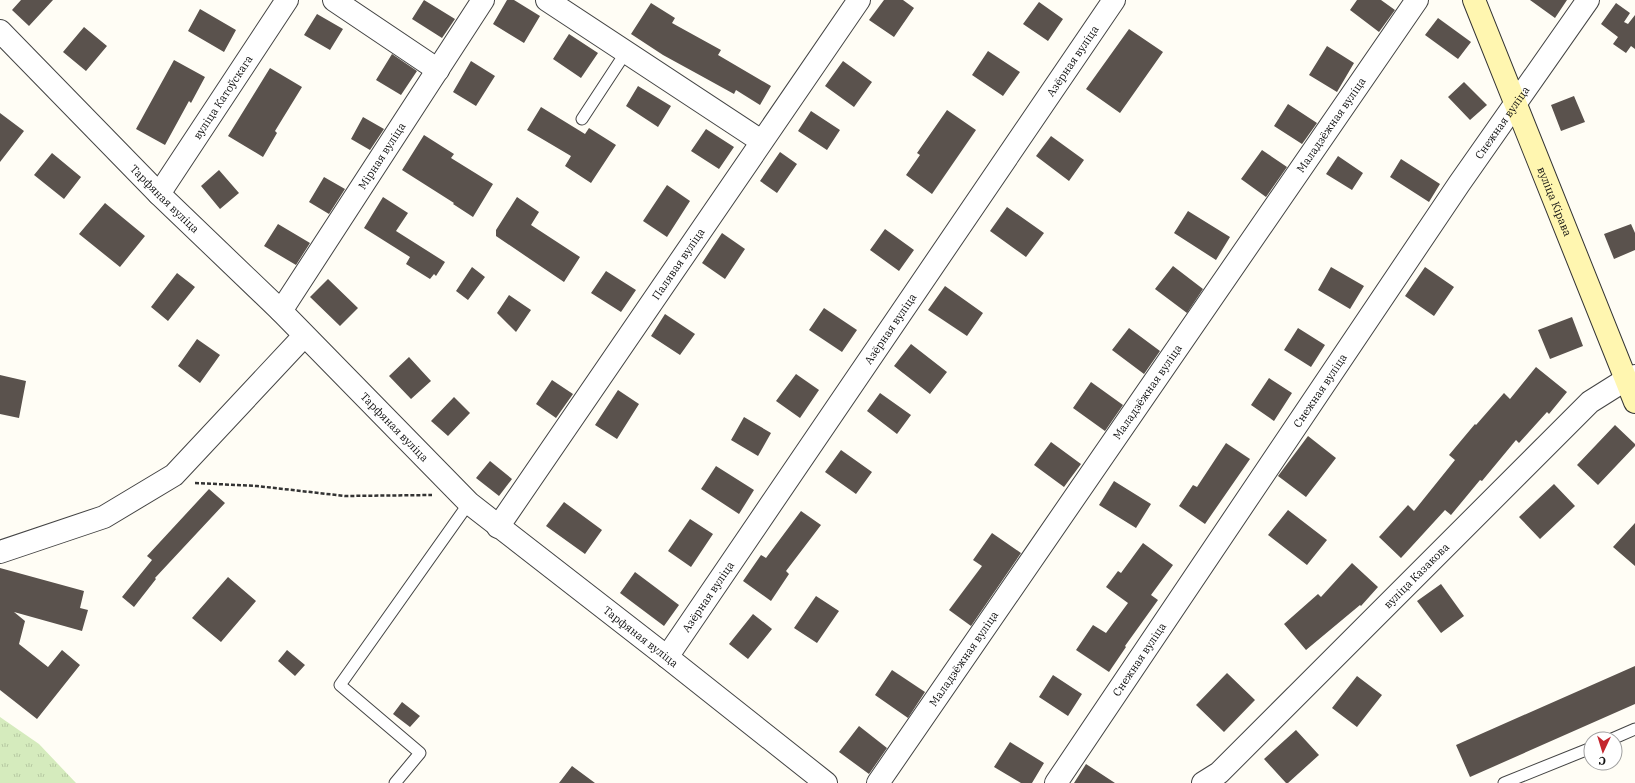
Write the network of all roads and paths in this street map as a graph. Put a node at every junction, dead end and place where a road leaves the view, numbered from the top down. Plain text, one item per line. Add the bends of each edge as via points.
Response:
1 (287, 0) edge
2 (334, 0) edge
3 (483, 0) edge
4 (547, 0) edge
5 (859, 0) edge
6 (1114, 0) edge
7 (1417, 0) edge
8 (1474, 0) edge
9 (1588, 0) edge
10 (0, 31) edge
11 (626, 52) junction
12 (438, 70) junction
13 (1516, 104) junction
14 (582, 120) dead end
15 (761, 141) junction
16 (159, 194) junction
17 (281, 311) junction
18 (304, 336) junction
19 (1630, 378) edge
20 (1635, 402) edge
21 (195, 483) dead end
22 (464, 499) junction
23 (498, 526) junction
24 (0, 552) edge
25 (667, 656) junction
26 (1635, 730) edge
27 (1623, 735) edge
28 (1583, 751) edge
29 (1217, 780) edge
30 (395, 783) edge
31 (826, 783) edge
32 (878, 783) edge
33 (1056, 783) edge
34 (1504, 783) edge

1 - 16 street, вуліца Катоўскага
2 - 12 street
3 - 12 street, Мірная вуліца
4 - 11 street
5 - 15 street, Палявая вуліца
6 - 25 street, Азёрная вуліца
7 - 32 street, Маладзёжная вуліца
8 - 13 main road, вуліца Кірава
9 - 13 street, Снежная вуліца
10 - 16 street, Тарфяная вуліца
11 - 14 lane
11 - 15 street
12 - 17 street, Мірная вуліца
13 - 19 main road, вуліца Кірава
13 - 33 street, Снежная вуліца via 1459,184
15 - 23 street, Палявая вуліца
16 - 17 street, Тарфяная вуліца
17 - 18 street, Тарфяная вуліца
18 - 22 street, Тарфяная вуліца
18 - 24 street via 174,475 104,517
19 - 20 main road, вуліца Кірава
19 - 29 street, вуліца Казакова via 1590,402
21 - 22 path via 257,486 345,496
22 - 23 street, Тарфяная вуліца
22 - 30 lane via 340,685 420,753
23 - 25 street, Тарфяная вуліца
25 - 31 street, Тарфяная вуліца
26 - 27 lane
28 - 34 lane

